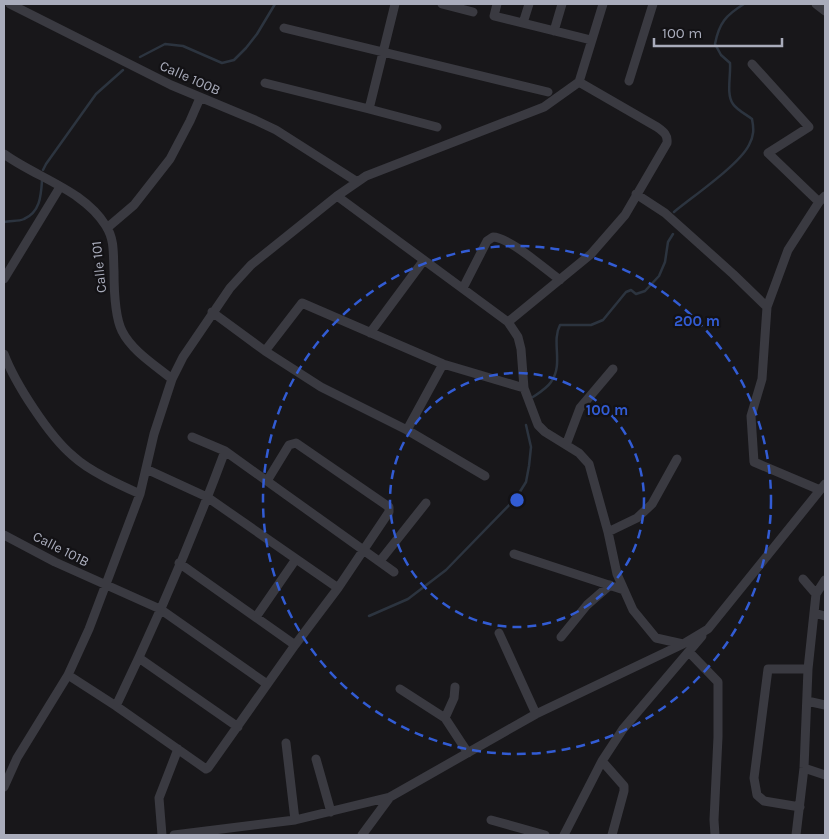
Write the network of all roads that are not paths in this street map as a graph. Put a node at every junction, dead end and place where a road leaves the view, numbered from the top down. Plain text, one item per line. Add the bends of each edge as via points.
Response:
1 (10, 4) edge
2 (395, 4) edge
3 (442, 4) edge
4 (497, 4) edge
5 (529, 4) edge
6 (562, 4) edge
7 (603, 4) edge
8 (653, 4) edge
9 (473, 12) dead end
10 (524, 23) junction
11 (284, 28) dead end
12 (554, 31) junction
13 (592, 40) junction
14 (384, 52) junction
15 (752, 64) dead end
16 (628, 81) dead end
17 (579, 82) junction
18 (264, 83) dead end
19 (548, 92) dead end
20 (200, 98) junction
21 (369, 109) junction
22 (436, 127) dead end
23 (4, 154) edge
24 (356, 182) junction
25 (60, 187) junction
26 (636, 194) junction
27 (336, 196) junction
28 (822, 199) edge
29 (107, 228) junction
30 (424, 260) junction
31 (4, 279) edge
32 (560, 280) junction
33 (463, 288) junction
34 (767, 307) junction
35 (212, 312) junction
36 (508, 322) junction
37 (370, 333) junction
38 (265, 351) junction
39 (4, 354) edge
40 (443, 364) junction
41 (613, 369) dead end
42 (172, 379) junction
43 (524, 388) junction
44 (408, 430) junction
45 (192, 437) dead end
46 (566, 445) junction
47 (224, 451) junction
48 (677, 459) dead end
49 (146, 469) junction
50 (485, 476) dead end
51 (267, 481) junction
52 (823, 487) edge
53 (140, 494) junction
54 (207, 497) junction
55 (426, 503) dead end
56 (608, 532) junction
57 (4, 535) edge
58 (364, 549) junction
59 (514, 554) dead end
60 (296, 559) junction
61 (380, 562) junction
62 (179, 563) junction
63 (394, 572) dead end
64 (803, 579) dead end
65 (825, 580) edge
66 (610, 585) junction
67 (106, 586) junction
68 (338, 588) junction
69 (624, 590) junction
70 (816, 594) junction
71 (160, 609) junction
72 (814, 613) junction
73 (825, 616) edge
74 (256, 617) junction
75 (499, 633) dead end
76 (561, 637) dead end
77 (295, 644) junction
78 (686, 648) junction
79 (139, 658) junction
80 (808, 669) junction
81 (68, 675) junction
82 (267, 684) junction
83 (455, 687) dead end
84 (400, 690) dead end
85 (806, 702) junction
86 (825, 705) edge
87 (116, 706) junction
88 (536, 714) junction
89 (445, 718) junction
90 (238, 727) junction
91 (286, 743) dead end
92 (178, 749) junction
93 (468, 754) junction
94 (316, 759) dead end
95 (602, 761) junction
96 (804, 768) junction
97 (825, 775) edge
98 (4, 787) edge
99 (390, 797) junction
100 (800, 807) junction
101 (330, 812) junction
102 (295, 820) junction
103 (491, 820) dead end
104 (162, 835) edge
105 (174, 835) edge
106 (362, 835) edge
107 (545, 835) edge
108 (564, 835) edge
109 (612, 835) edge
110 (715, 835) edge
111 (796, 835) edge

1 - 20 street, Calle 100B
2 - 14 street
3 - 9 street
4 - 10 street via 494,16
5 - 10 street
6 - 12 street
7 - 13 street
8 - 16 street
10 - 12 street
11 - 14 street
12 - 13 street
13 - 17 street
14 - 19 street
14 - 21 street
15 - 28 street via 809,127 768,153
17 - 24 street via 544,107
17 - 26 street via 657,127 668,138
18 - 21 street
20 - 24 street, Calle 100B via 276,130
20 - 29 street via 170,158 134,204
21 - 22 street
23 - 25 street, Calle 101
24 - 27 street
25 - 29 street, Calle 101 via 92,209
25 - 31 street
26 - 32 street via 624,215 591,254
26 - 34 street via 666,213
27 - 30 street
27 - 35 street via 251,265
28 - 34 street via 788,250
29 - 42 street, Calle 101 via 113,247 118,313 123,332 138,350
30 - 33 street
30 - 37 street
32 - 33 street via 525,254 493,237 487,241
32 - 36 street
33 - 36 street
34 - 52 street via 762,379 751,416 754,462
35 - 38 street
35 - 42 street via 182,357
36 - 43 street via 518,337 521,349
37 - 38 street via 302,303
37 - 40 street
38 - 44 street via 320,387
39 - 53 street via 20,386 73,457
40 - 43 street
40 - 44 street
41 - 46 street via 580,408
42 - 49 street
43 - 46 street via 538,425
44 - 50 street
45 - 47 street
46 - 56 street via 589,464
47 - 51 street
47 - 54 street
48 - 56 street via 652,504 637,518
49 - 53 street
49 - 54 street
51 - 58 street
51 - 58 street via 289,445 296,444 389,507 389,512
52 - 78 street via 708,628
53 - 67 street
54 - 60 street
54 - 62 street
55 - 61 street
56 - 69 street via 616,574
57 - 67 street, Calle 101B
58 - 61 street
58 - 68 street
59 - 66 street
60 - 68 street
60 - 74 street
61 - 63 street
62 - 71 street
62 - 74 street
64 - 70 street
65 - 70 street
66 - 69 street
66 - 76 street via 587,605
67 - 71 street, Calle 101B
67 - 81 street
68 - 77 street
69 - 78 street via 633,610 656,638
70 - 72 street
71 - 79 street
71 - 82 street, Calle 101B
72 - 73 street
72 - 80 street
74 - 77 street
75 - 88 street
77 - 82 street
78 - 88 street
78 - 95 street
78 - 110 street via 718,682
79 - 87 street
79 - 90 street
80 - 85 street
80 - 100 street via 768,669 754,778 757,794 764,801
81 - 87 street
81 - 98 street via 17,758
82 - 90 street
83 - 89 street
84 - 89 street
85 - 86 street
85 - 96 street
87 - 92 street
88 - 93 street
89 - 93 street
90 - 92 street via 207,769
91 - 102 street
92 - 104 street via 159,798
93 - 99 street
94 - 101 street
95 - 108 street
95 - 109 street via 624,786
96 - 97 street
96 - 100 street
99 - 101 street
99 - 106 street
100 - 111 street
101 - 102 street
102 - 105 street
103 - 107 street

